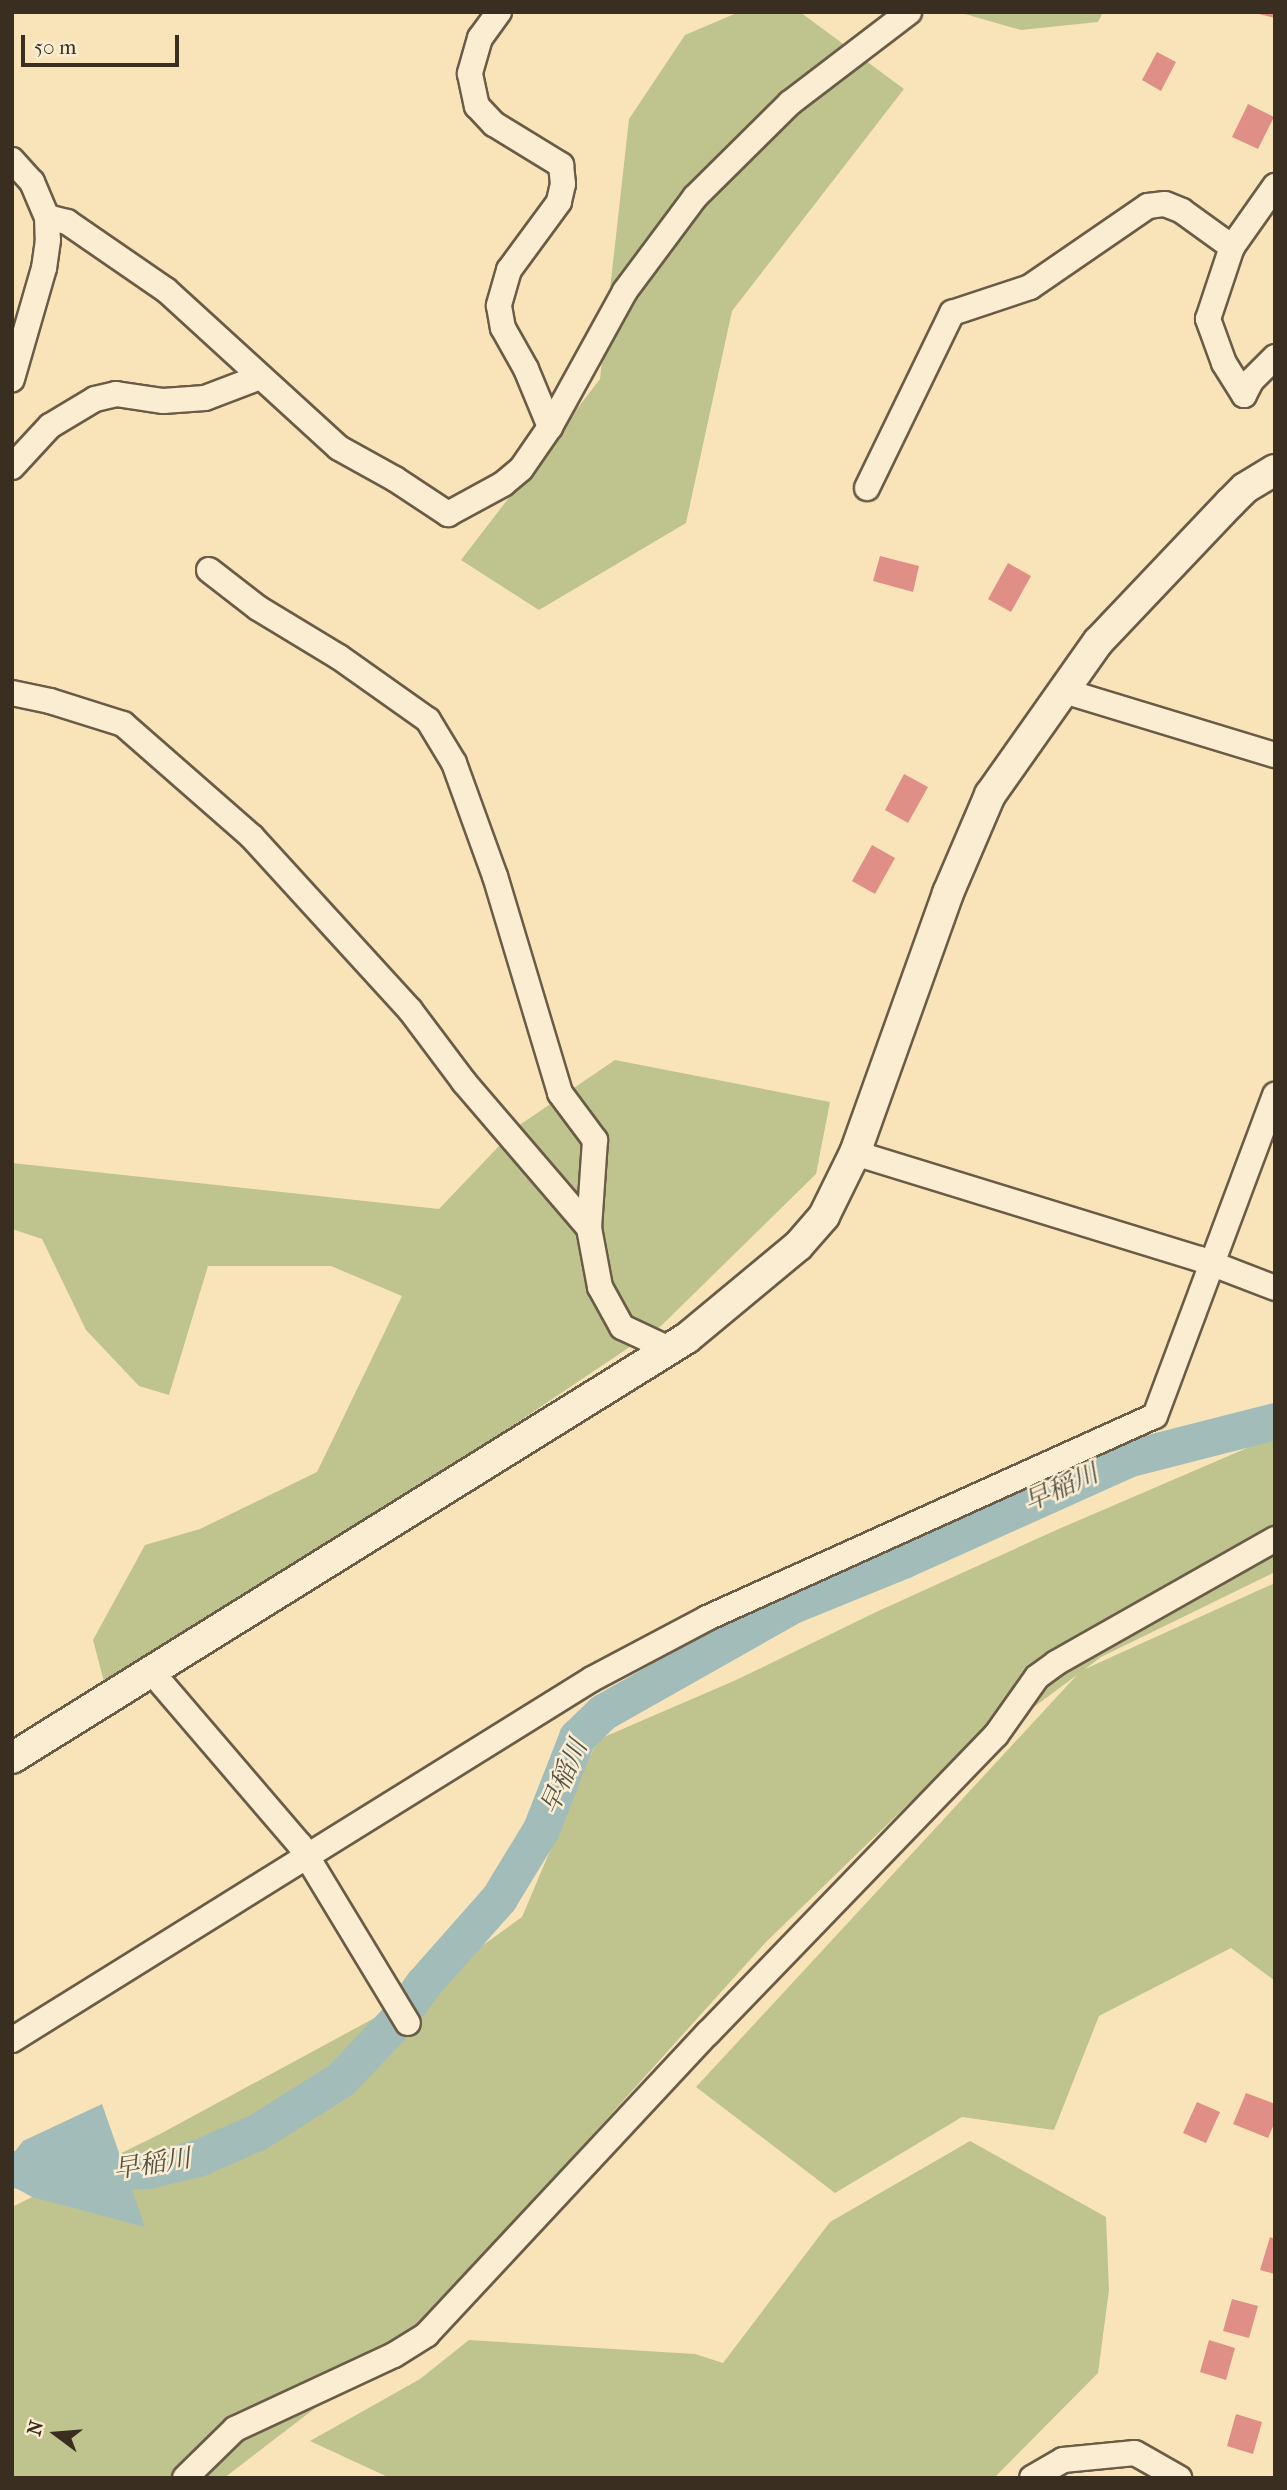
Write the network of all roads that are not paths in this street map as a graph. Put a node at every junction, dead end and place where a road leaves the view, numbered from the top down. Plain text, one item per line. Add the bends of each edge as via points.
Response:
1 (499, 12) edge
2 (909, 12) edge
3 (12, 160) edge
4 (1275, 186) edge
5 (47, 217) junction
6 (1231, 247) junction
7 (1275, 357) edge
8 (260, 377) junction
9 (12, 379) edge
10 (550, 427) junction
11 (12, 467) edge
12 (1275, 470) edge
13 (867, 488) dead end
14 (209, 570) dead end
15 (1063, 691) junction
16 (12, 693) edge
17 (1275, 755) edge
18 (1275, 1095) edge
19 (855, 1153) junction
20 (589, 1228) junction
21 (1211, 1264) junction
22 (1275, 1289) edge
23 (667, 1348) junction
24 (1275, 1539) edge
25 (150, 1670) junction
26 (12, 1758) edge
27 (306, 1859) junction
28 (408, 2023) dead end
29 (12, 2040) edge
30 (185, 2478) edge
31 (1032, 2478) edge
32 (1179, 2478) edge

1 - 10 street via 480,38 470,74 477,106 494,124 561,166 559,202 509,270 499,306 503,328
2 - 10 street via 790,103 695,197 625,291
3 - 5 street via 32,182
4 - 6 street
5 - 8 street via 67,222 166,290
5 - 9 street via 44,268
6 - 7 street via 1208,319 1224,363 1244,395
6 - 13 street via 1182,211 1164,204 1148,206 1030,287 952,313
8 - 10 street via 339,448 448,514 521,469
8 - 11 street via 205,398 163,401 116,394 95,399 50,426
12 - 15 street via 1245,488 1167,567 1098,642
14 - 20 street via 258,608 339,657 428,720 454,763 495,876 560,1093 595,1140
15 - 17 street
15 - 19 street via 990,795 948,893
16 - 20 street via 123,724 251,837 410,1010 464,1082
18 - 21 street
19 - 21 street
19 - 23 street via 824,1216 798,1246 687,1338
20 - 23 street via 600,1287 622,1327
21 - 22 street
21 - 27 street via 1154,1416 696,1624 592,1679
23 - 25 street
24 - 30 street via 1037,1677 996,1735 427,2334 394,2355 235,2429
25 - 26 street
25 - 27 street via 300,1845
27 - 28 street
27 - 29 street
31 - 32 street via 1063,2460 1135,2453

